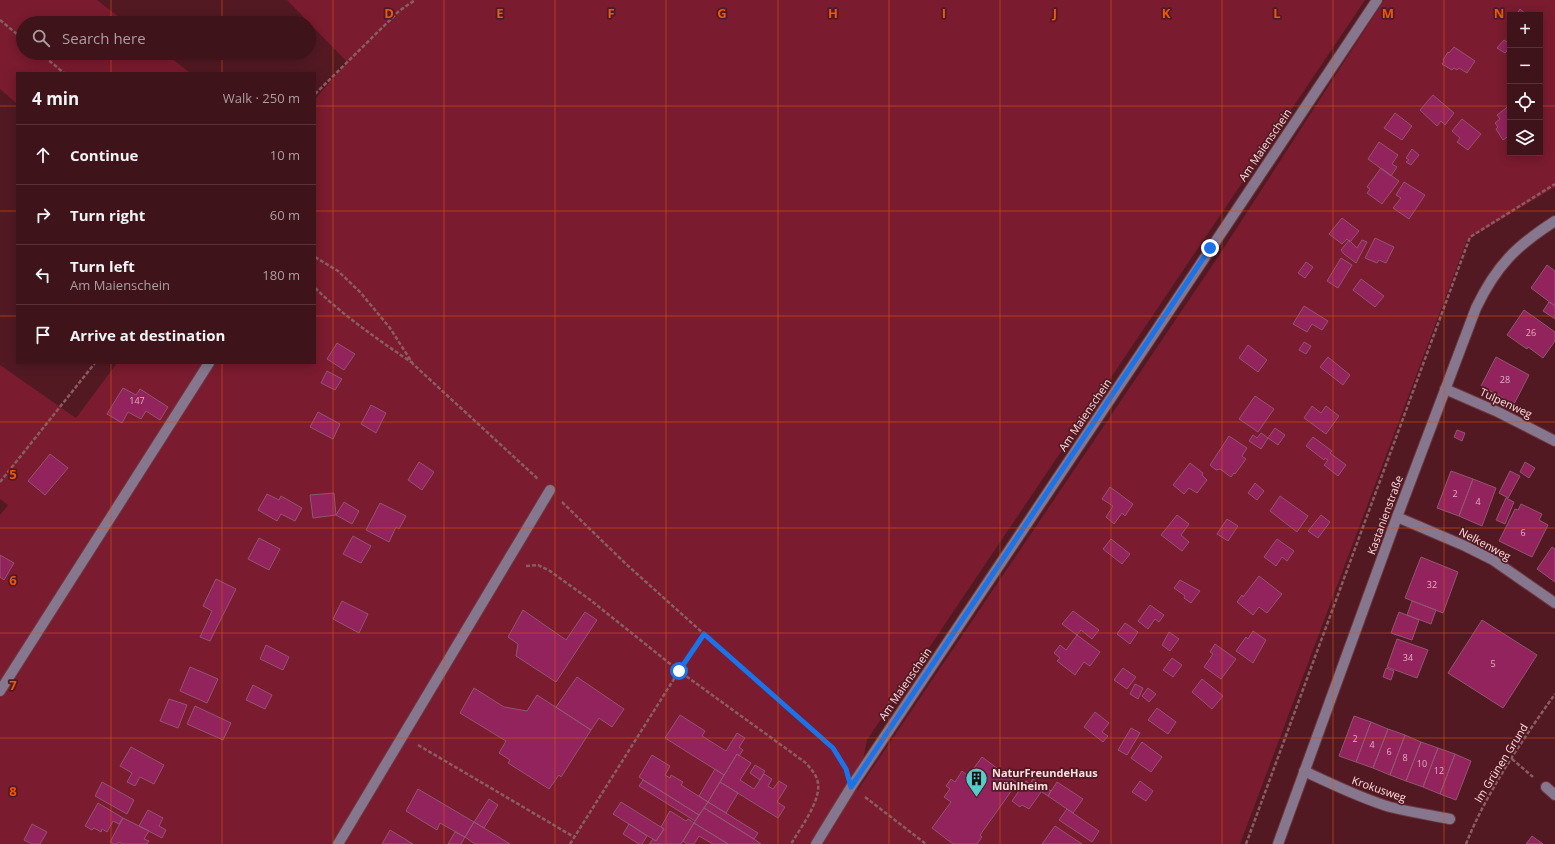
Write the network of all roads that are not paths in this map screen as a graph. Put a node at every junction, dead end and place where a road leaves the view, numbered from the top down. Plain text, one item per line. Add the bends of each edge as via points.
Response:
1 (1377, 0) edge
2 (1555, 220) edge
3 (208, 364) edge
4 (1445, 390) junction
5 (1555, 441) edge
6 (550, 490) road end
7 (1397, 517) junction
8 (1555, 603) edge
9 (0, 691) edge
10 (1304, 771) junction
11 (1546, 787) road end
12 (1555, 795) edge
13 (1450, 819) dead end
14 (338, 844) edge
15 (816, 844) edge
16 (1278, 844) edge

1 - 15 street, Am Maienschein via 851,787
2 - 4 street, Kastanienstraße via 1516,249 1492,279 1476,308
3 - 9 street
4 - 5 street, Tulpenweg via 1498,412
4 - 7 street, Kastanienstraße
6 - 14 street
7 - 8 street, Nelkenweg via 1493,560
7 - 10 street, Kastanienstraße
10 - 13 street, Krokusweg via 1389,806
10 - 16 street, Kastanienstraße
11 - 12 street

